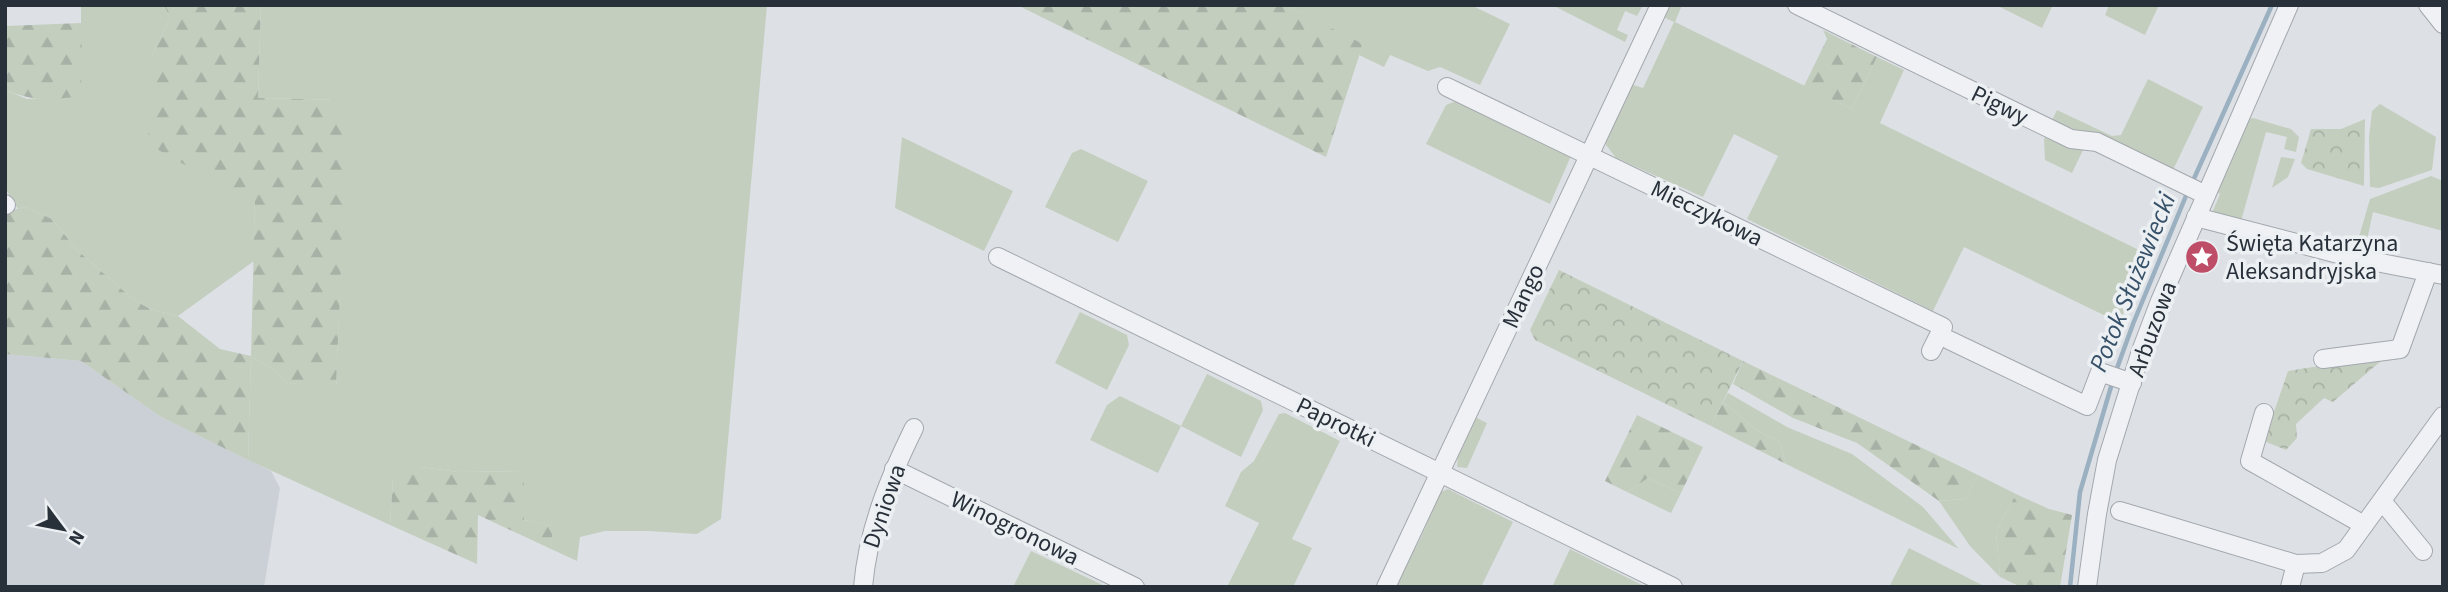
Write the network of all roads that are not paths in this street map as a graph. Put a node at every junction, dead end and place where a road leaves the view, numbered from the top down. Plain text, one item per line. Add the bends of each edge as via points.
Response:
1 (1660, 5) edge
2 (1797, 5) edge
3 (2289, 5) edge
4 (2428, 5) edge
5 (2443, 24) edge
6 (1447, 87) dead end
7 (1589, 155) junction
8 (2203, 194) junction
9 (2196, 216) junction
10 (998, 257) dead end
11 (2435, 274) edge
12 (1949, 340) dead end
13 (1931, 351) dead end
14 (2323, 359) dead end
15 (2120, 379) junction
16 (2264, 413) dead end
17 (2443, 416) edge
18 (914, 428) dead end
19 (894, 469) junction
20 (1440, 472) junction
21 (2382, 501) junction
22 (2120, 511) dead end
23 (2364, 525) junction
24 (2423, 551) dead end
25 (2296, 564) junction
26 (863, 587) edge
27 (1135, 587) edge
28 (1386, 587) edge
29 (1673, 587) edge
30 (2087, 587) edge
31 (2290, 587) edge

1 - 7 street, Mango
2 - 8 street, Pigwy via 2071,139 2097,142
3 - 8 street, Arbuzowa
4 - 5 street
6 - 7 street, Mieczykowa
7 - 13 street, Mieczykowa via 1942,327
7 - 20 street, Mango
8 - 9 street, Arbuzowa
9 - 11 street via 2350,257
9 - 15 street, Arbuzowa via 2152,322
10 - 20 street, Paprotki
11 - 14 street via 2400,349
12 - 15 street via 2087,406 2100,372
15 - 30 street, Arbuzowa
16 - 23 street via 2250,461
17 - 21 street
18 - 19 street, Dyniowa
19 - 26 street, Dyniowa via 873,532
19 - 27 street, Winogronowa
20 - 28 street, Mango
20 - 29 street, Paprotki
21 - 23 street
21 - 24 street
22 - 25 street
23 - 25 street via 2346,550 2322,563
25 - 31 street

